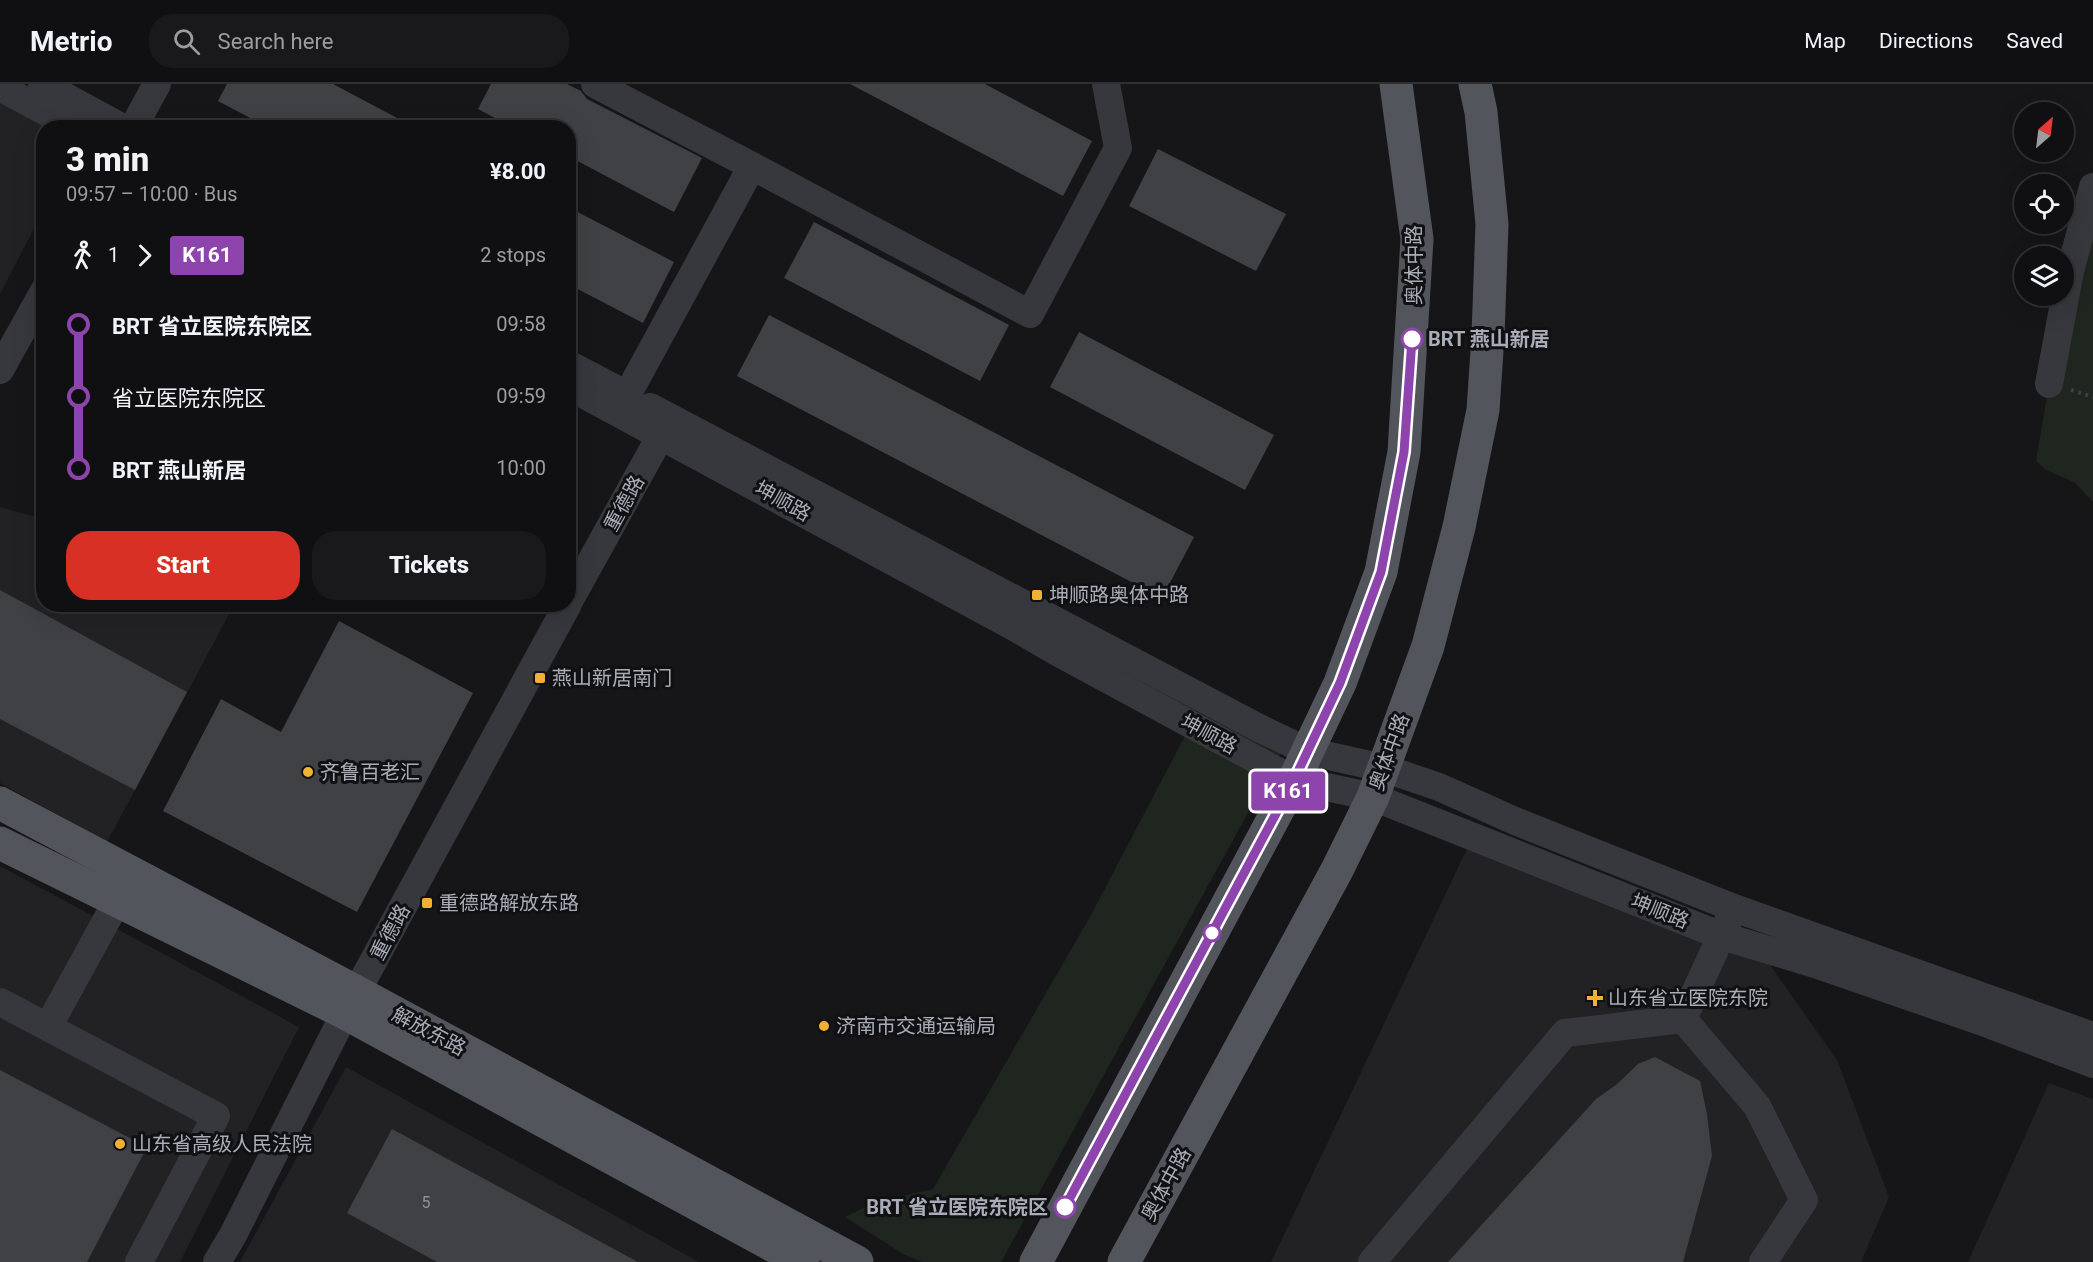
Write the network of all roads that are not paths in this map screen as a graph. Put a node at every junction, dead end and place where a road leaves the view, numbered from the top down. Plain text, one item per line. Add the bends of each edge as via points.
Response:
1 (42, 84) edge
2 (157, 84) edge
3 (595, 84) edge
4 (1106, 84) edge
5 (1396, 84) edge
6 (1475, 84) edge
7 (0, 87) edge
8 (61, 120) edge
9 (108, 120) edge
10 (137, 120) edge
11 (752, 166) junction
12 (2093, 187) edge
13 (36, 305) edge
14 (0, 370) edge
15 (576, 370) edge
16 (2049, 384) dead end
17 (576, 389) edge
18 (622, 403) junction
19 (661, 435) junction
20 (576, 589) edge
21 (564, 612) edge
22 (1301, 766) junction
23 (1378, 783) junction
24 (0, 803) edge
25 (0, 843) edge
26 (117, 901) junction
27 (1734, 908) junction
28 (1722, 936) junction
29 (0, 1002) edge
30 (351, 1002) junction
31 (1683, 1019) junction
32 (48, 1027) junction
33 (2093, 1036) edge
34 (2093, 1064) edge
35 (139, 1262) edge
36 (217, 1262) edge
37 (803, 1262) edge
38 (857, 1262) edge
39 (1036, 1262) edge
40 (1124, 1262) edge
41 (1372, 1262) edge
42 (1763, 1262) edge

1 - 9 street
2 - 10 street
3 - 11 street
4 - 11 street via 1118,148 1030,314
5 - 22 main road, 奥体中路 via 1417,239 1404,452 1381,572 1340,683
6 - 23 main road, 奥体中路 via 1491,224 1483,410 1459,527 1428,646
7 - 8 street
11 - 18 street
12 - 16 street via 2070,271
13 - 14 street
15 - 18 street, 坤顺路
17 - 18 street, 坤顺路
18 - 19 street, 坤顺路
18 - 22 street, 坤顺路 via 1259,728
19 - 20 street, 重德路
19 - 22 street, 坤顺路 via 1057,652
21 - 30 street, 重德路
22 - 23 street, 坤顺路
22 - 39 main road, 奥体中路
23 - 27 street, 坤顺路 via 1439,787
23 - 28 street, 坤顺路
23 - 40 main road, 奥体中路 via 1337,870
24 - 30 main road, 解放东路
25 - 26 main road, 解放东路
26 - 30 main road, 解放东路
26 - 32 street
27 - 28 street
27 - 33 street, 坤顺路
28 - 31 street
28 - 34 street, 坤顺路 via 1815,964
29 - 32 street
30 - 36 street, 重德路
30 - 37 main road, 解放东路
30 - 38 main road, 解放东路
31 - 41 street via 1564,1033
31 - 42 street via 1757,1107 1804,1200
32 - 35 street via 216,1116

